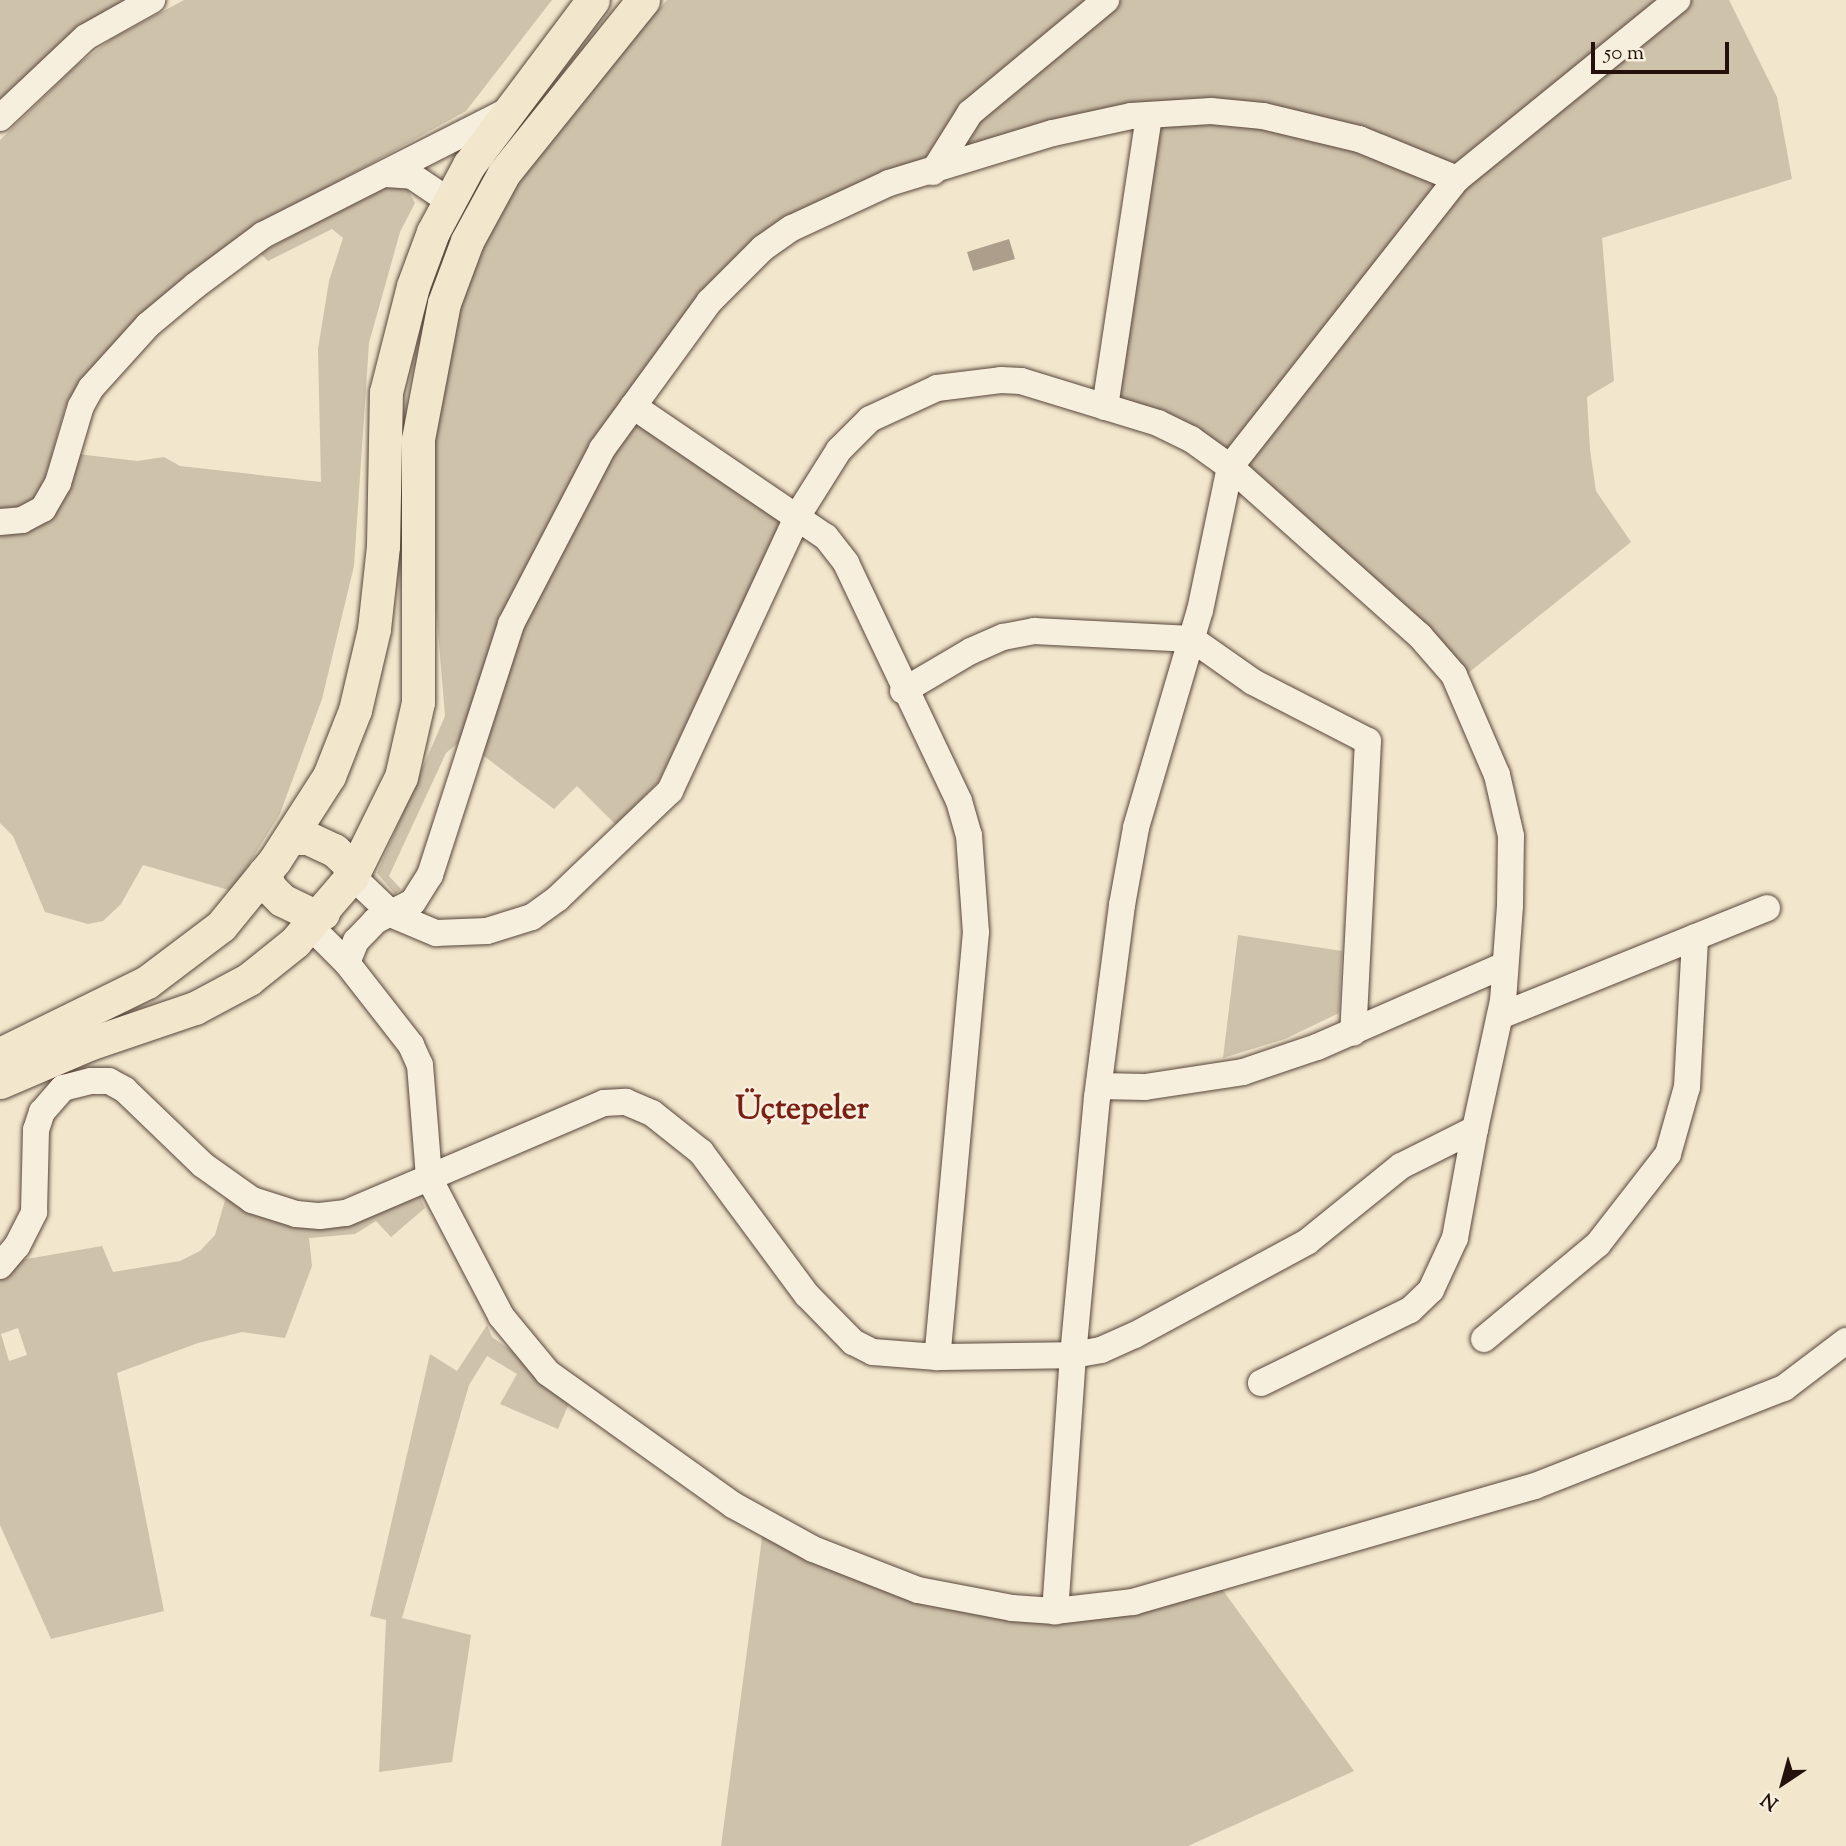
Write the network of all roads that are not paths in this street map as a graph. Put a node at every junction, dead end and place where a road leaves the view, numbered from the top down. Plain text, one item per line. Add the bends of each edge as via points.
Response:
1 (152, 0) edge
2 (593, 0) edge
3 (643, 0) edge
4 (1106, 0) edge
5 (1677, 0) edge
6 (507, 111) junction
7 (1149, 115) junction
8 (0, 118) edge
9 (933, 172) junction
10 (386, 174) junction
11 (1457, 179) junction
12 (449, 201) junction
13 (633, 406) junction
14 (1105, 407) junction
15 (1230, 467) junction
16 (798, 515) junction
17 (0, 523) edge
18 (1192, 639) junction
19 (903, 691) junction
20 (290, 838) junction
21 (264, 873) junction
22 (352, 876) junction
23 (1767, 908) dead end
24 (393, 915) junction
25 (316, 919) junction
26 (1695, 937) junction
27 (346, 963) junction
28 (1506, 965) junction
29 (1500, 1016) junction
30 (1353, 1033) junction
31 (69, 1052) junction
32 (0, 1054) edge
33 (0, 1082) edge
34 (81, 1084) junction
35 (1099, 1086) junction
36 (1475, 1129) junction
37 (429, 1178) junction
38 (0, 1266) edge
39 (1484, 1339) dead end
40 (1846, 1341) edge
41 (1073, 1355) junction
42 (937, 1357) junction
43 (1261, 1383) dead end
44 (1055, 1611) junction

1 - 8 street via 86,37
2 - 6 main road
3 - 22 main road via 504,173 467,241 444,303 418,439 418,702 394,795
4 - 9 street via 970,113
5 - 11 street
6 - 10 street
6 - 12 main road
7 - 9 street via 1053,133
7 - 11 street via 1211,111 1263,116 1359,139
7 - 14 street
9 - 13 street via 840,202 763,248 709,302
10 - 12 street via 412,176
10 - 17 street via 263,235 148,325 113,359 81,406 52,498 35,515
11 - 15 street
12 - 20 main road via 413,286 388,379 381,575 365,672 329,776
13 - 16 street
13 - 24 street via 564,515 511,624 430,875 413,902
14 - 15 street via 1158,423
14 - 16 street via 1021,381 975,381 937,388 870,419 839,450
15 - 18 street
15 - 28 street via 1420,636 1454,675 1497,775 1511,836
16 - 19 street via 826,537 846,563
16 - 24 street via 670,791 647,815 532,917 463,935 436,933
18 - 19 street via 1034,631 971,650
18 - 30 street via 1253,682 1368,741
18 - 35 street via 1136,828
19 - 42 street via 959,801 974,877 976,932
20 - 21 main road
20 - 22 main road via 309,838 334,850 347,862
21 - 25 main road via 282,900
21 - 32 main road via 222,926 147,982
22 - 24 street
22 - 25 main road
23 - 26 street
24 - 27 street via 375,921 356,941
25 - 27 street
25 - 31 main road via 278,958 216,998
26 - 29 street
26 - 39 street via 1687,1087 1668,1154 1598,1244
27 - 37 street via 411,1045 420,1065
28 - 29 street
28 - 30 street
29 - 36 street
30 - 35 street via 1243,1072 1145,1087
31 - 33 main road
31 - 34 street
34 - 37 street via 109,1081 125,1090 218,1177 275,1209 296,1214 346,1213
34 - 38 street via 63,1088 42,1112 36,1130 34,1212 17,1246
35 - 41 street
36 - 41 street via 1401,1166 1307,1242 1135,1335 1101,1350
36 - 43 street via 1455,1238 1431,1290 1410,1310
37 - 42 street via 604,1103 626,1102 652,1113 701,1152 807,1295 853,1342 873,1352
37 - 44 street via 501,1316 548,1373 733,1505 813,1549 918,1590 1012,1608
40 - 44 street via 1784,1388 1535,1486 1133,1602
41 - 42 street
41 - 44 street

